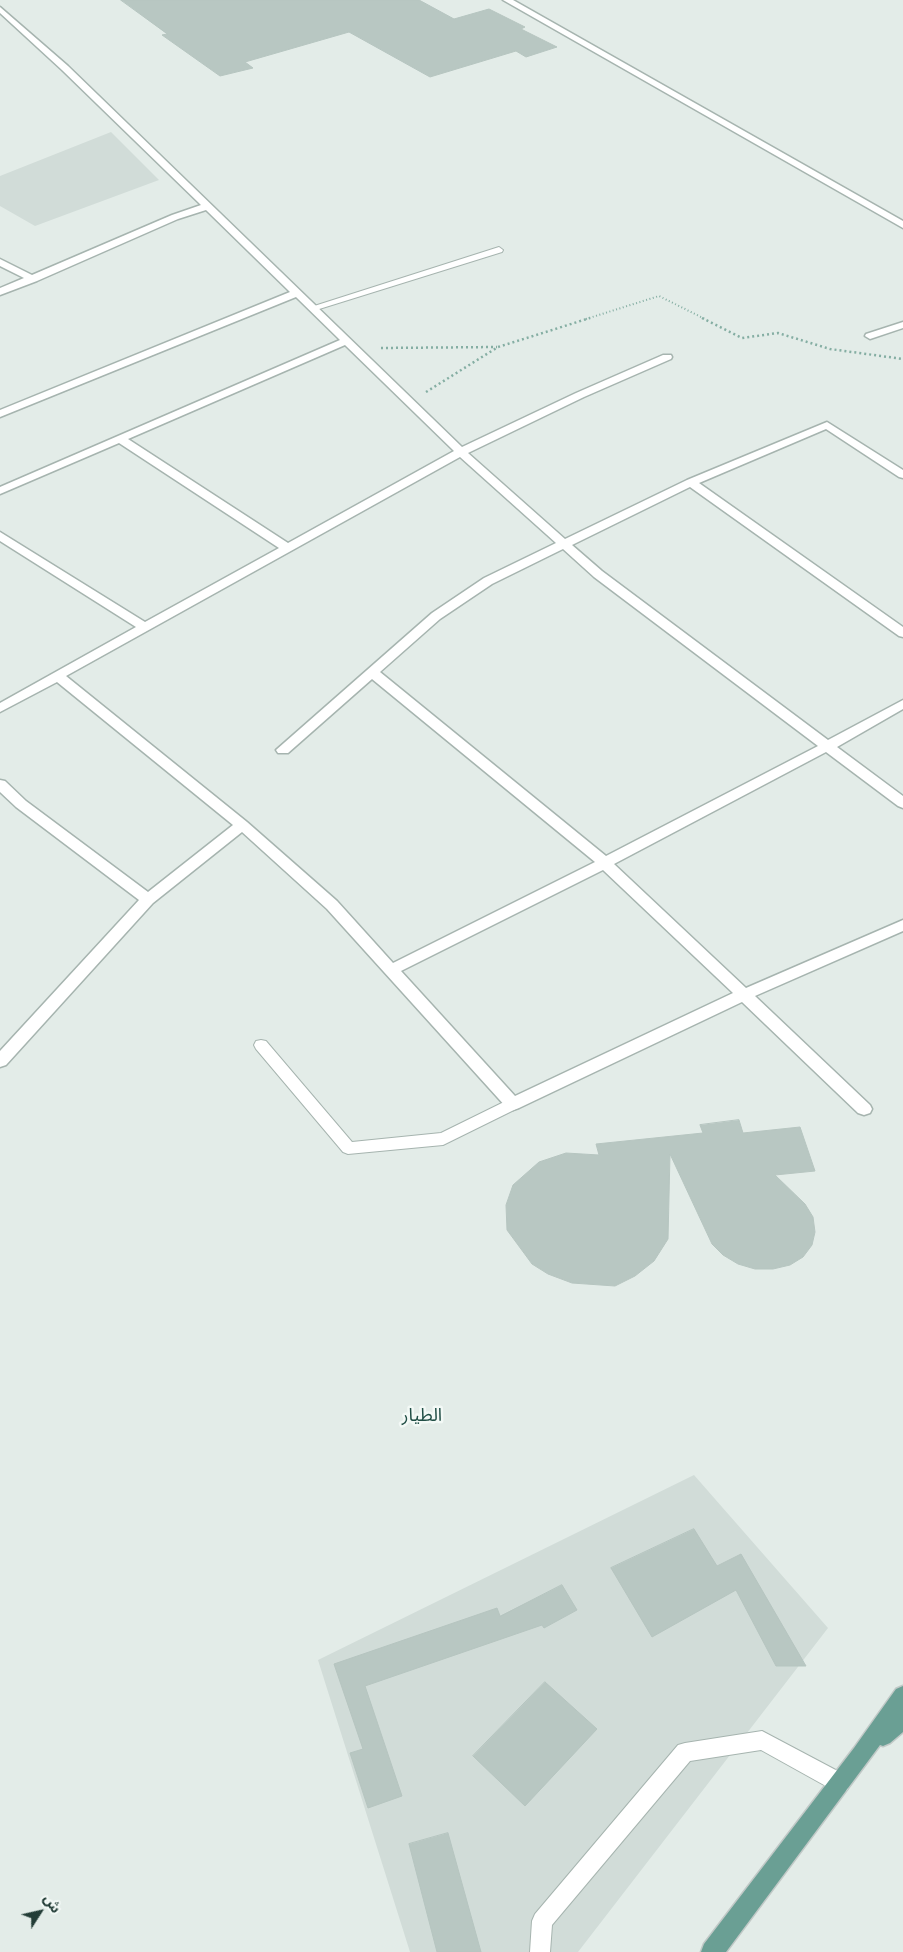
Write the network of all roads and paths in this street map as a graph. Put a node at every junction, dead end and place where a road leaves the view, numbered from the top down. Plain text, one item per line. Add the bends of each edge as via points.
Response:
1 (507, 0) edge
2 (0, 9) edge
3 (207, 206) junction
4 (903, 225) edge
5 (499, 250) dead end
6 (0, 262) edge
7 (33, 279) junction
8 (0, 292) edge
9 (297, 293) junction
10 (313, 308) junction
11 (903, 325) edge
12 (870, 336) dead end
13 (350, 344) junction
14 (498, 347) junction
15 (667, 357) dead end
16 (903, 359) edge
17 (410, 402) junction
18 (0, 414) edge
19 (120, 439) junction
20 (461, 452) junction
21 (903, 475) edge
22 (691, 482) junction
23 (0, 492) edge
24 (0, 536) edge
25 (563, 543) junction
26 (288, 549) junction
27 (146, 628) junction
28 (903, 633) edge
29 (372, 672) junction
30 (59, 677) junction
31 (903, 704) edge
32 (0, 708) edge
33 (828, 746) junction
34 (283, 750) dead end
35 (0, 784) edge
36 (903, 803) edge
37 (242, 825) junction
38 (605, 863) junction
39 (148, 899) junction
40 (903, 925) edge
41 (391, 970) junction
42 (745, 994) junction
43 (261, 1045) dead end
44 (0, 1061) edge
45 (513, 1104) junction
46 (864, 1109) dead end
47 (903, 1696) edge
48 (903, 1718) edge
49 (861, 1755) junction
50 (840, 1783) junction
51 (540, 1952) edge
52 (712, 1952) edge

1 - 4 street
2 - 3 street
3 - 7 street
3 - 9 street
5 - 10 lane
6 - 7 street
7 - 8 street
9 - 10 street
9 - 18 street
10 - 13 street
11 - 12 street
13 - 14 path
13 - 17 street
13 - 19 street
14 - 16 path via 659,296 742,338 778,333 830,349
14 - 17 path
15 - 20 street
17 - 20 street
19 - 23 street
19 - 26 street
20 - 25 street
20 - 26 street
21 - 22 street via 828,425
22 - 25 street
22 - 28 street
24 - 27 street
25 - 29 street via 488,581 436,616
25 - 33 street via 598,574
26 - 27 street
27 - 30 street
29 - 34 street
29 - 38 street
30 - 32 street
30 - 37 street
31 - 33 street
33 - 36 street
33 - 38 street
35 - 39 street via 21,804
37 - 39 street
37 - 41 street via 332,905
38 - 41 street
38 - 42 street
39 - 44 street
40 - 42 street
41 - 45 street
42 - 45 street
42 - 46 street
43 - 45 lane via 348,1148 443,1139
47 - 49 main road
48 - 49 main road
49 - 50 main road
50 - 51 lane via 762,1740 685,1752 542,1921
50 - 52 main road

